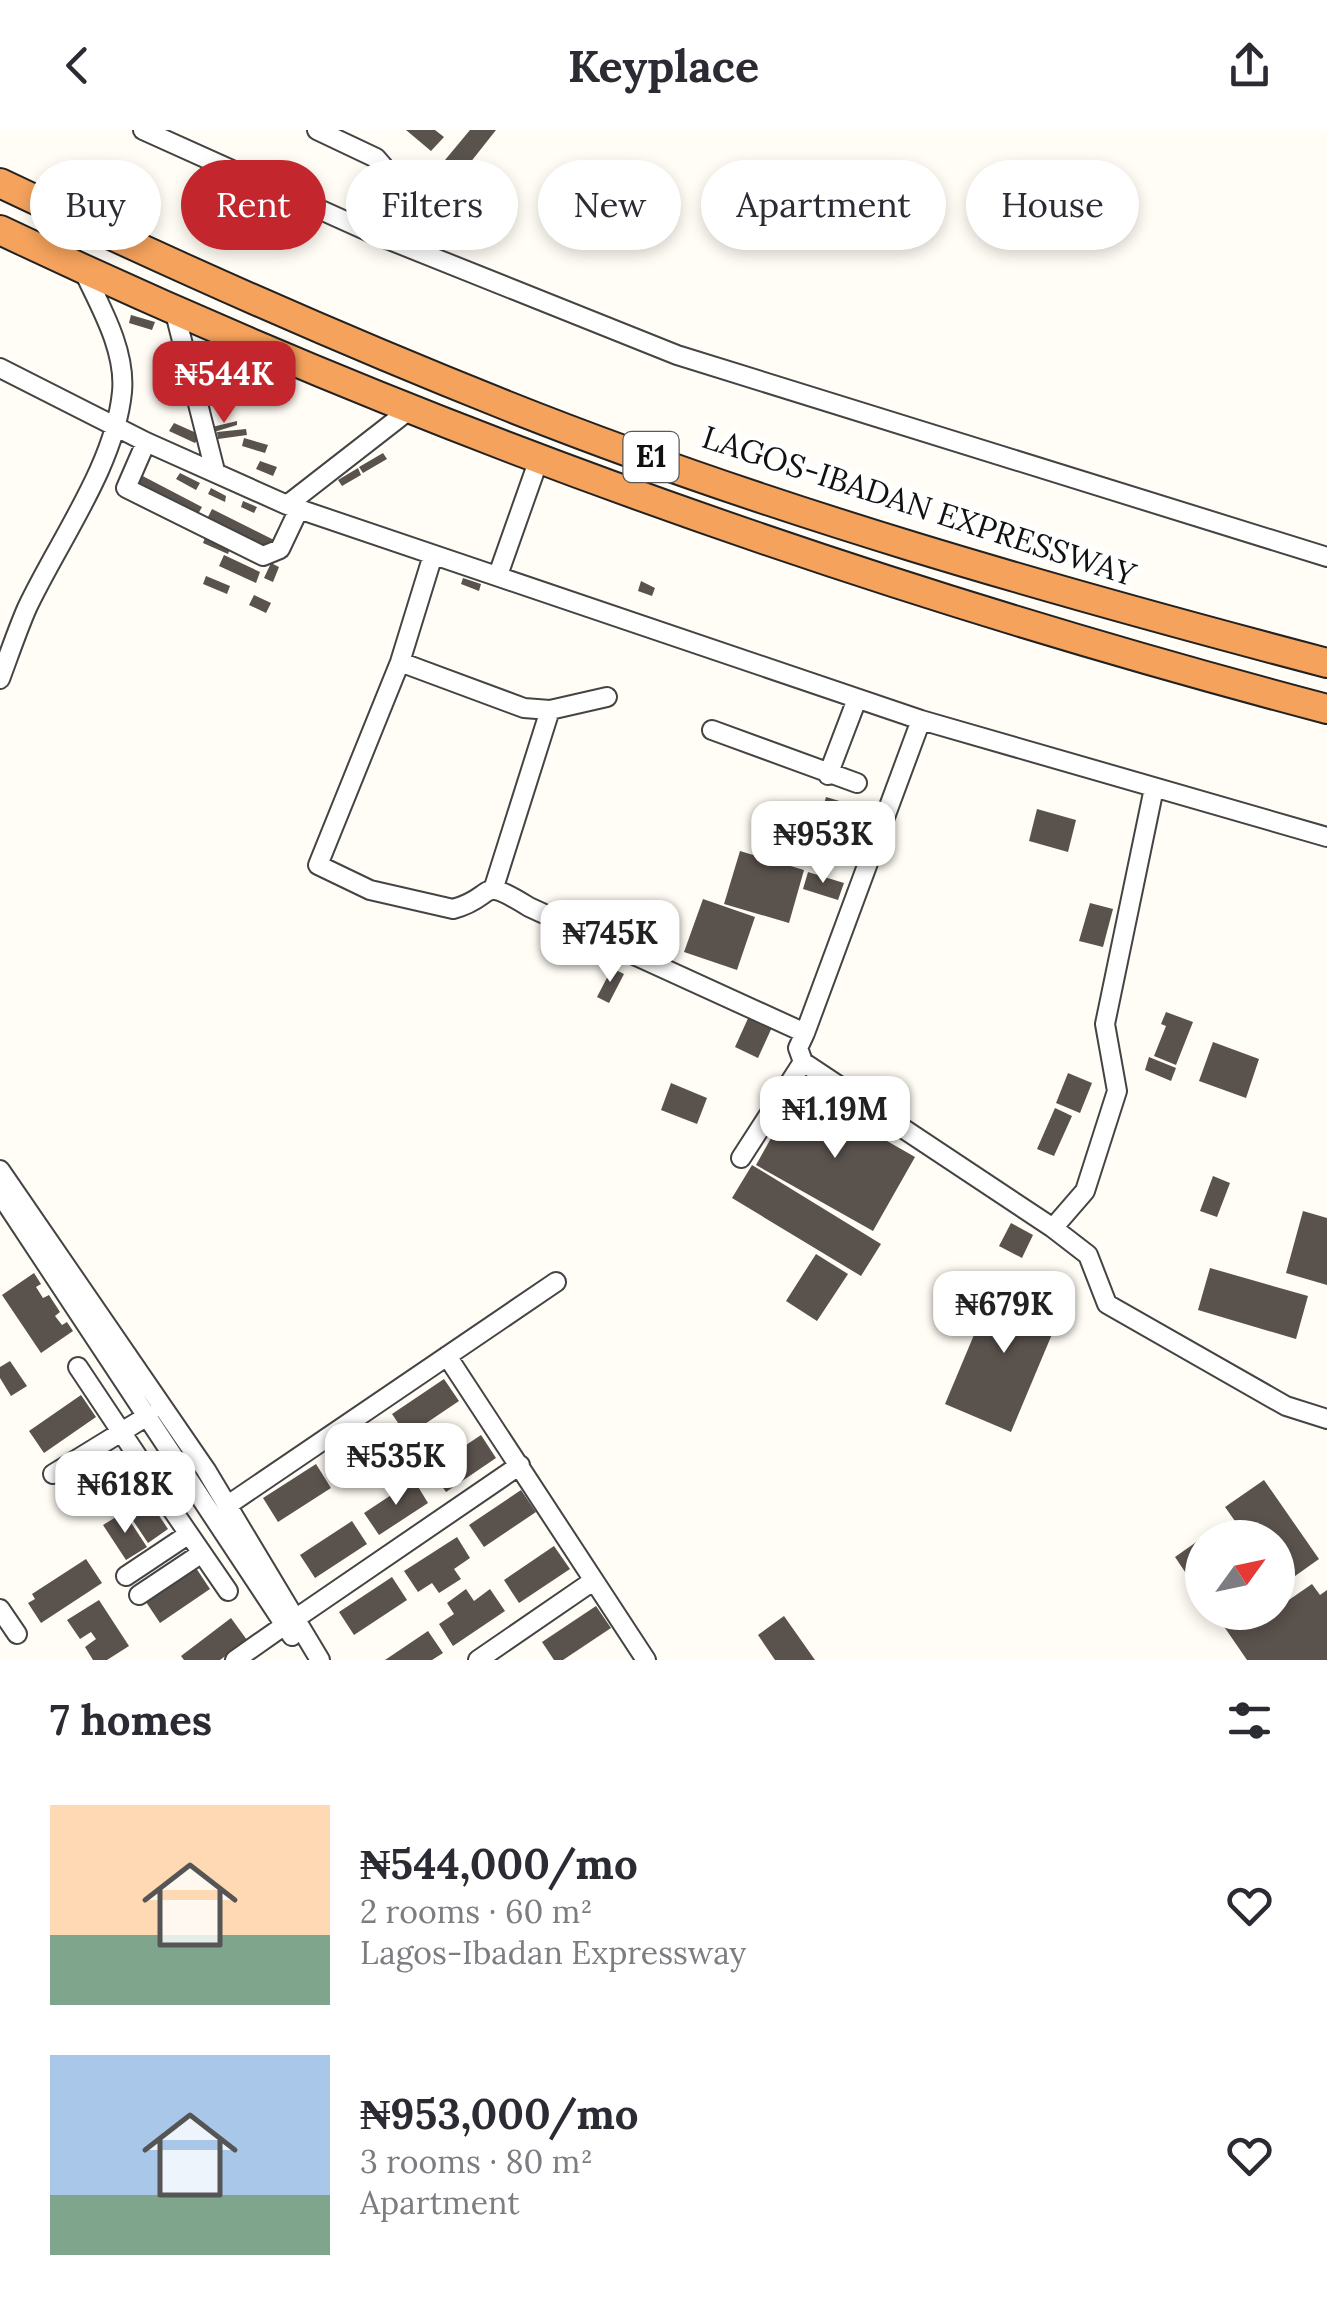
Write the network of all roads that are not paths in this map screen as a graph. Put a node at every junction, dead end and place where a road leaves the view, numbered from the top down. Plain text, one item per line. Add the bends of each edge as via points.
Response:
1 (144, 130) edge
2 (317, 130) edge
3 (378, 160) edge
4 (0, 183) edge
5 (0, 230) edge
6 (83, 270) junction
7 (260, 302) junction
8 (174, 308) junction
9 (242, 336) junction
10 (0, 368) edge
11 (413, 407) junction
12 (114, 426) junction
13 (146, 442) junction
14 (539, 459) junction
15 (215, 471) junction
16 (293, 507) junction
17 (433, 555) junction
18 (1327, 557) edge
19 (498, 575) junction
20 (400, 662) junction
21 (1327, 663) edge
22 (0, 679) edge
23 (607, 697) dead end
24 (856, 699) junction
25 (1327, 709) edge
26 (550, 710) junction
27 (921, 720) junction
28 (712, 730) dead end
29 (828, 775) junction
30 (857, 782) dead end
31 (1154, 788) junction
32 (1327, 836) edge
33 (494, 887) junction
34 (805, 1033) junction
35 (802, 1062) junction
36 (741, 1158) dead end
37 (0, 1170) edge
38 (0, 1194) edge
39 (1053, 1228) junction
40 (65, 1277) junction
41 (556, 1282) dead end
42 (447, 1356) junction
43 (78, 1367) dead end
44 (148, 1415) junction
45 (1327, 1419) edge
46 (122, 1431) junction
47 (520, 1466) junction
48 (53, 1474) dead end
49 (199, 1475) junction
50 (218, 1506) junction
51 (185, 1529) junction
52 (202, 1554) junction
53 (126, 1576) dead end
54 (593, 1581) junction
55 (228, 1591) dead end
56 (139, 1595) dead end
57 (0, 1609) edge
58 (290, 1622) junction
59 (18, 1634) dead end
60 (235, 1660) edge
61 (306, 1660) edge
62 (320, 1660) edge
63 (478, 1660) edge
64 (646, 1660) edge

1 - 18 street via 372,232 677,355
2 - 3 street
4 - 7 highway, LAGOS-IBADAN EXPRESSWAY / E1
5 - 6 highway, E1
6 - 8 highway, E1
6 - 12 street via 118,356 122,390
7 - 9 highway
7 - 21 highway, LAGOS-IBADAN EXPRESSWAY / E1 via 508,406 822,517
8 - 9 highway, E1
8 - 15 street
9 - 11 highway, E1
10 - 12 street
11 - 14 highway, E1
11 - 16 street
12 - 13 street
12 - 22 street via 26,609
13 - 15 street
13 - 16 street via 126,488 263,556 280,549
14 - 19 street
14 - 25 highway, E1 via 980,612
15 - 16 street
16 - 17 street
17 - 19 street
17 - 20 street
19 - 24 street
20 - 26 street via 486,696
20 - 33 street via 318,865 370,890 453,909
23 - 26 street
24 - 27 street
24 - 29 street
26 - 33 street
27 - 31 street
27 - 34 street
28 - 29 street
29 - 30 street
31 - 32 street
31 - 39 street via 1105,1024 1116,1091 1085,1191
33 - 34 street
34 - 35 street via 798,1048
35 - 36 street
35 - 39 street
37 - 40 street
38 - 40 street
39 - 45 street via 1088,1254 1107,1304 1286,1406
40 - 44 street
40 - 49 street
41 - 42 street
42 - 47 street
42 - 50 street
43 - 46 street
44 - 46 street
44 - 49 street
46 - 48 street
46 - 51 street
47 - 54 street
47 - 58 street
49 - 50 street
50 - 51 street
50 - 58 street
51 - 52 street
51 - 53 street
52 - 55 street
52 - 56 street
54 - 63 street
54 - 64 street
57 - 59 street
58 - 60 street
58 - 61 street
58 - 62 street

